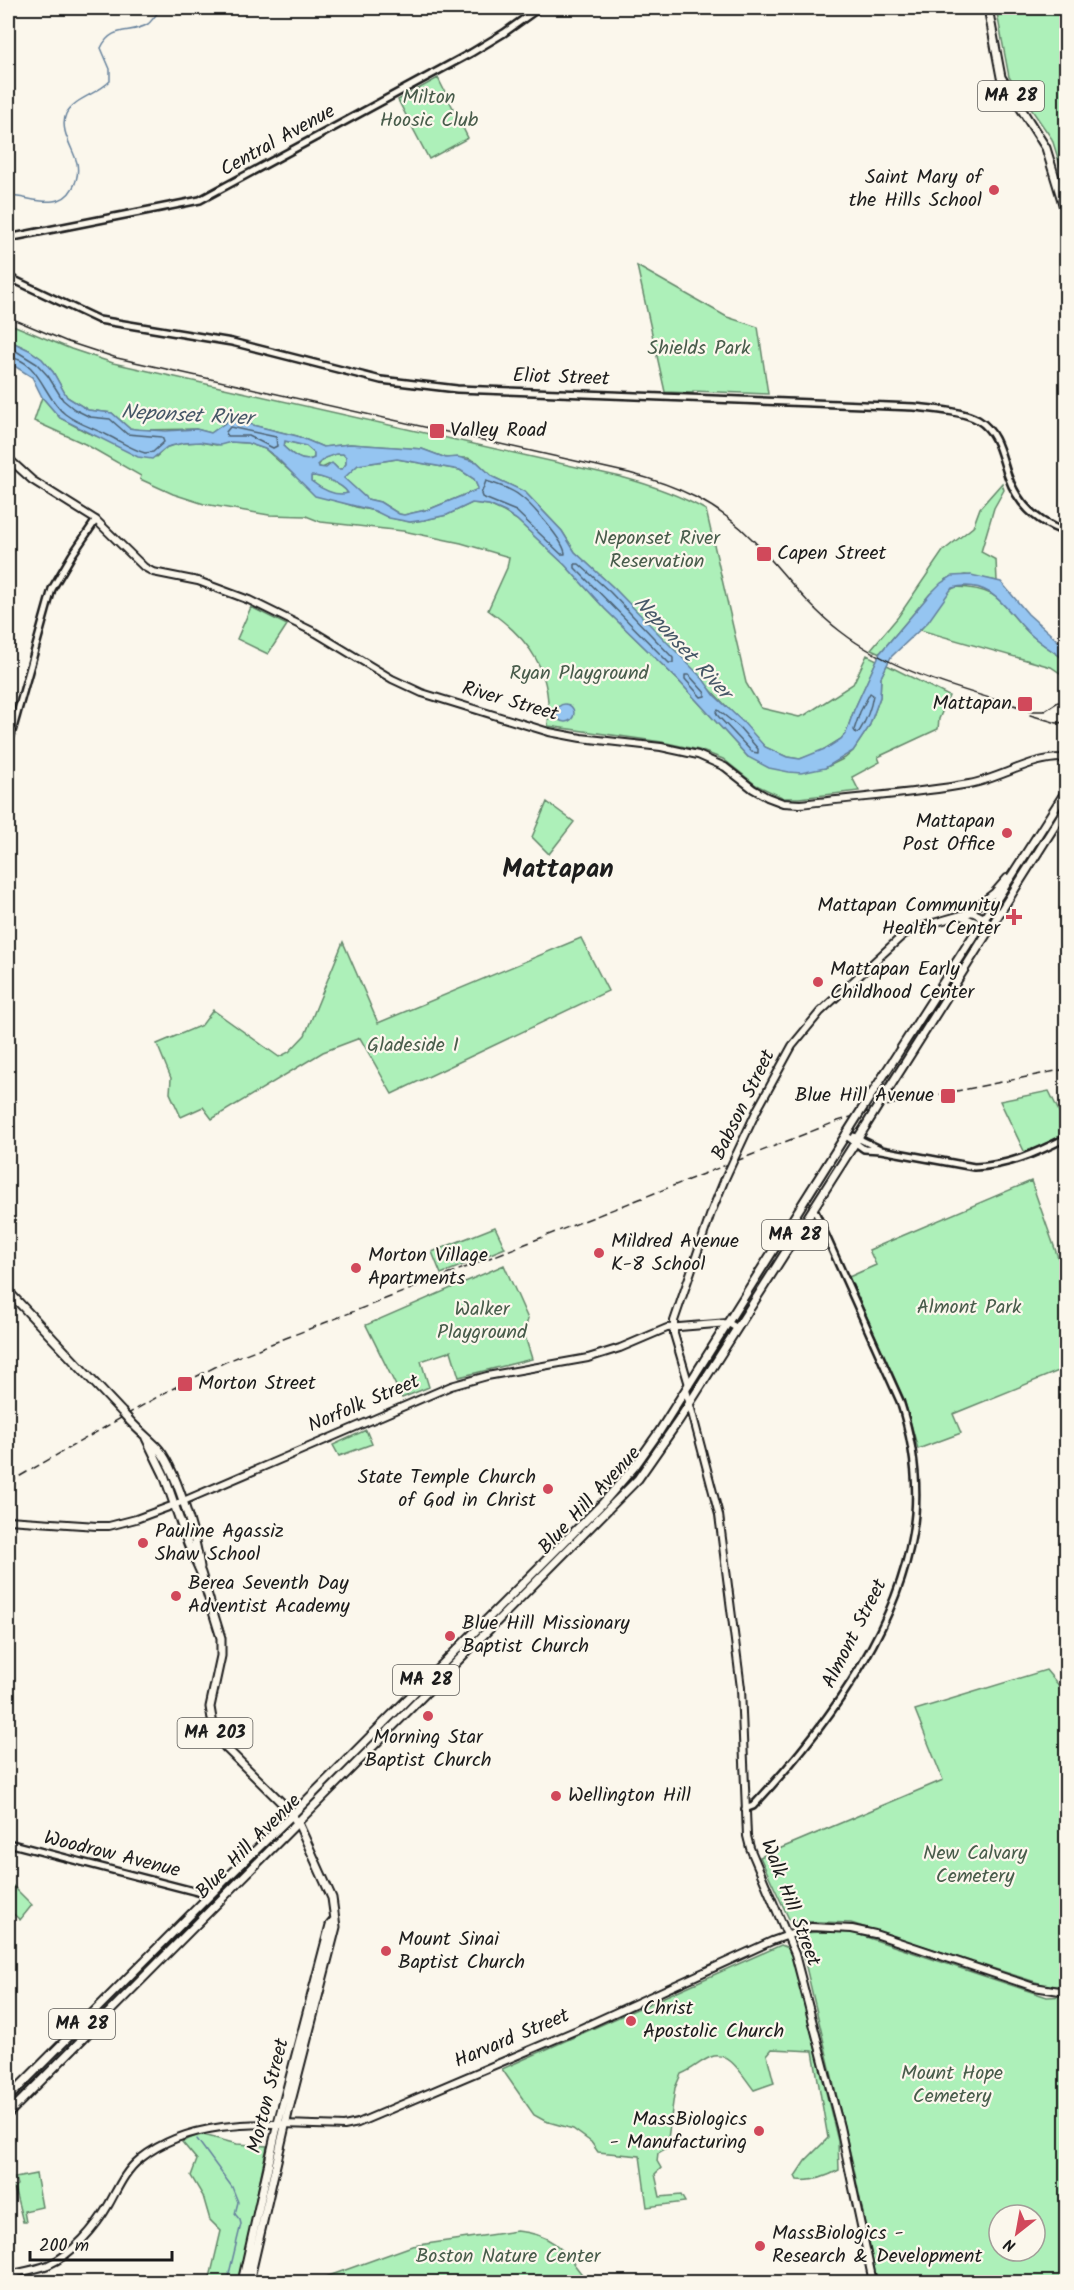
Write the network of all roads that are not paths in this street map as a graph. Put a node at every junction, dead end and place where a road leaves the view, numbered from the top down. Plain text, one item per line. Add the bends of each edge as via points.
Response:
1 (539, 8) edge
2 (987, 8) edge
3 (1066, 214) edge
4 (8, 238) edge
5 (8, 277) edge
6 (8, 458) edge
7 (96, 520) junction
8 (1066, 532) edge
9 (8, 746) edge
10 (1066, 753) edge
11 (1052, 758) junction
12 (1066, 758) edge
13 (1066, 791) edge
14 (1066, 808) edge
15 (1016, 869) junction
16 (998, 896) junction
17 (1006, 901) junction
18 (968, 913) junction
19 (961, 916) junction
20 (982, 921) junction
21 (991, 926) junction
22 (847, 1134) junction
23 (1066, 1138) edge
24 (856, 1141) junction
25 (813, 1207) junction
26 (8, 1291) edge
27 (728, 1323) junction
28 (674, 1327) junction
29 (737, 1328) junction
30 (687, 1388) junction
31 (689, 1404) junction
32 (178, 1503) junction
33 (8, 1520) edge
34 (745, 1809) junction
35 (292, 1815) junction
36 (297, 1823) junction
37 (8, 1843) edge
38 (209, 1895) junction
39 (224, 1897) junction
40 (787, 1936) junction
41 (156, 1949) junction
42 (162, 1958) junction
43 (119, 1986) junction
44 (1066, 1992) edge
45 (127, 1993) junction
46 (8, 2098) edge
47 (8, 2114) edge
48 (281, 2125) junction
49 (8, 2275) edge
50 (242, 2283) edge
51 (249, 2283) edge
52 (873, 2283) edge

1 - 4 street, Central Avenue via 478,48 200,200
2 - 3 main road, MA 28 via 1001,76 1046,148
5 - 8 street, Eliot Street via 99,320 232,342 405,384 914,407 966,415 982,423 993,435 1024,506 1043,522
6 - 7 main road, River Street via 33,480
7 - 9 street via 52,589
7 - 11 main road, River Street via 134,559 153,572 198,581 249,600 316,633 410,688 549,732 698,755 721,764 758,792 783,803 970,784
10 - 11 main road, River Street
11 - 12 main road, River Street
13 - 15 main road, Blue Hill Avenue / MA 28
14 - 17 main road, Blue Hill Avenue / MA 28
15 - 16 main road, Blue Hill Avenue / MA 28
15 - 18 main road, Blue Hill Avenue
16 - 17 main road
16 - 20 main road, Blue Hill Avenue / MA 28
17 - 21 main road, Blue Hill Avenue / MA 28
18 - 19 main road, Babson Street
18 - 20 main road
19 - 20 main road
19 - 28 main road, Babson Street, bridge via 916,927 902,936 796,1039 724,1181
20 - 21 main road
20 - 22 main road, Blue Hill Avenue / MA 28, bridge
21 - 24 main road, Blue Hill Avenue / MA 28, bridge
22 - 24 street
22 - 27 main road, Blue Hill Avenue / MA 28
23 - 24 street via 1015,1161 989,1166 866,1150
24 - 25 main road, Blue Hill Avenue / MA 28
25 - 29 main road, Blue Hill Avenue / MA 28
25 - 34 street, Almont Street via 900,1401 914,1460 915,1514 893,1598 850,1685 806,1746 753,1806
26 - 32 main road, Morton Street / MA 203, bridge via 146,1438
27 - 28 main road, Norfolk Street
27 - 29 main road
27 - 30 main road, Blue Hill Avenue / MA 28
28 - 30 main road
28 - 32 main road, Norfolk Street via 588,1358 450,1386
29 - 31 main road, Blue Hill Avenue / MA 28
30 - 31 main road, Walk Hill Street
30 - 35 main road, Blue Hill Avenue / MA 28 via 619,1486
31 - 34 main road, Walk Hill Street via 719,1515 741,1688
31 - 36 main road, Blue Hill Avenue / MA 28 via 651,1462 624,1494
32 - 33 main road, Norfolk Street via 109,1526
32 - 35 main road, Morton Street / MA 203 via 222,1645 210,1704 213,1727 225,1747
34 - 40 main road, Walk Hill Street via 750,1848
35 - 36 main road, Morton Street / MA 203
35 - 38 main road, Blue Hill Avenue / MA 28
36 - 39 main road, Blue Hill Avenue / MA 28
36 - 48 main road, Morton Street / MA 203 via 332,1898 335,1919 330,1925
37 - 38 street, Woodrow Avenue
38 - 39 main road
38 - 41 main road, Blue Hill Avenue / MA 28
39 - 42 main road, Blue Hill Avenue / MA 28
40 - 44 main road, Harvard Street via 812,1927 852,1929 1034,1987
40 - 48 main road, Harvard Street via 374,2118 344,2126
40 - 52 main road, Walk Hill Street via 834,2102
41 - 42 main road
41 - 43 main road, Blue Hill Avenue / MA 28
42 - 45 main road, Blue Hill Avenue / MA 28
43 - 45 main road
43 - 46 main road, Blue Hill Avenue / MA 28
45 - 47 main road, Blue Hill Avenue / MA 28
48 - 49 main road, Harvard Street via 207,2128 154,2150 133,2166 98,2223 66,2253 49,2264
48 - 50 main road, Morton Street / MA 203
48 - 51 main road, Morton Street / MA 203

